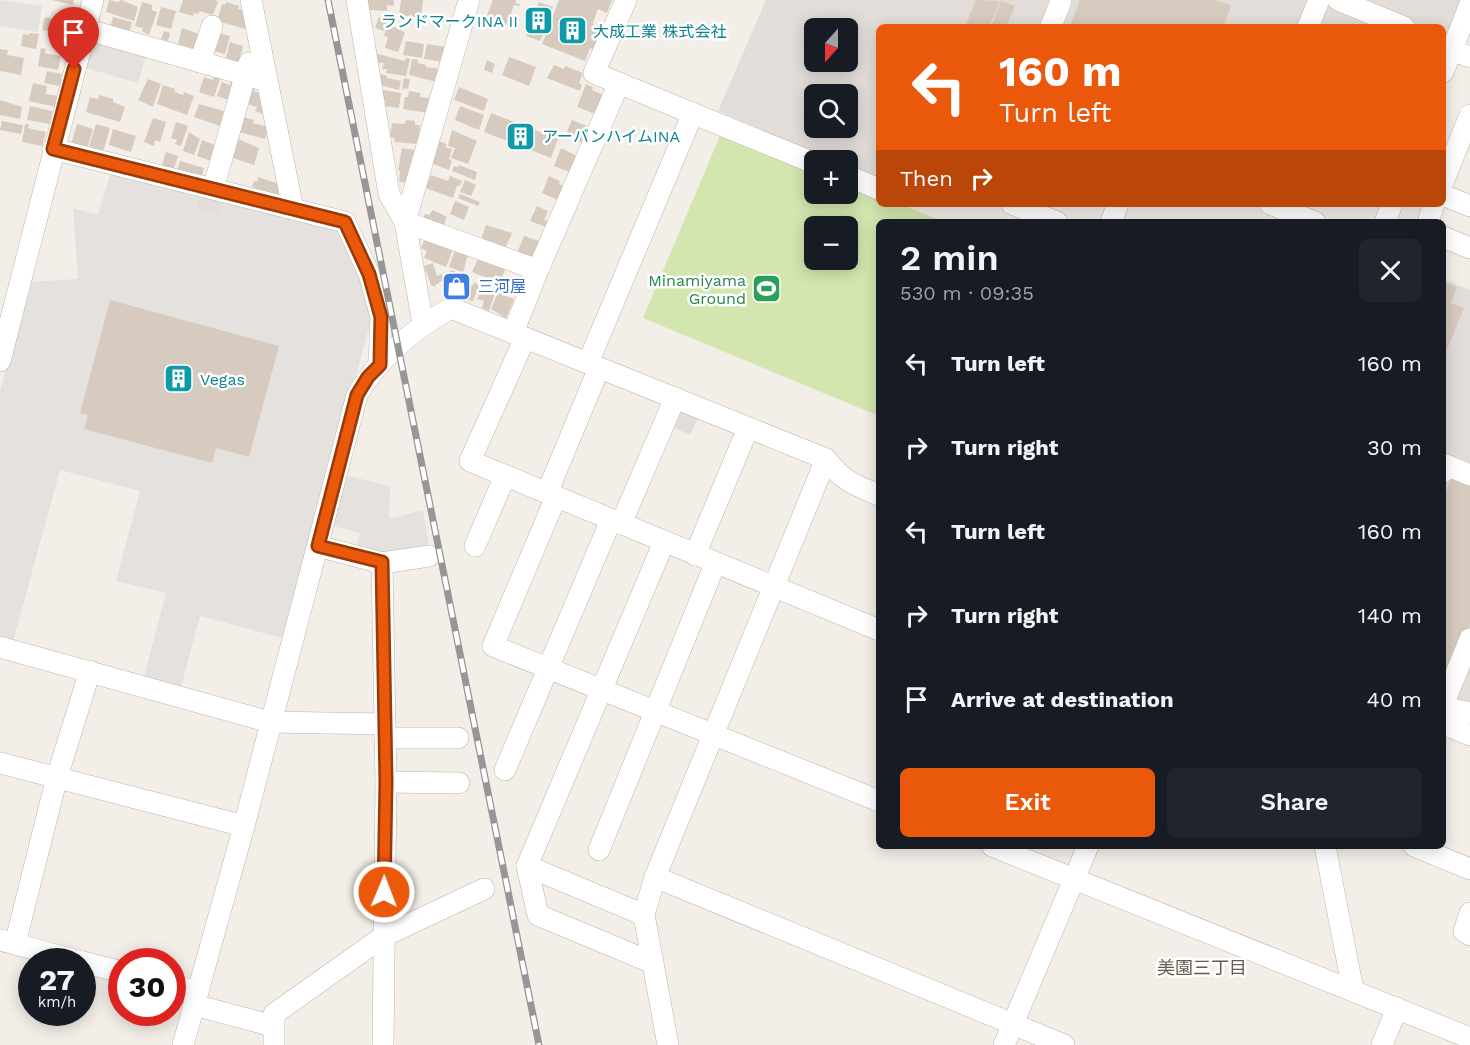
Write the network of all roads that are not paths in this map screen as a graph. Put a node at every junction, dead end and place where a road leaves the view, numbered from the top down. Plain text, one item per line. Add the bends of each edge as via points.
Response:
1 (93, 0) edge
2 (251, 0) edge
3 (357, 0) edge
4 (469, 0) edge
5 (626, 0) edge
6 (1319, 0) edge
7 (1338, 0) edge
8 (1061, 1) edge
9 (1470, 4) edge
10 (1052, 24) edge
11 (1309, 24) edge
12 (1397, 24) edge
13 (212, 26) dead end
14 (85, 29) junction
15 (257, 32) junction
16 (1460, 53) edge
17 (200, 62) junction
18 (1446, 69) edge
19 (245, 75) junction
20 (267, 81) junction
21 (619, 83) junction
22 (693, 113) junction
23 (1468, 125) edge
24 (53, 149) junction
25 (804, 159) edge
26 (1446, 175) edge
27 (858, 180) edge
28 (876, 188) edge
29 (213, 189) junction
30 (1446, 196) edge
31 (1470, 206) edge
32 (1023, 207) edge
33 (1278, 207) edge
34 (293, 209) junction
35 (1050, 219) edge
36 (1308, 219) edge
37 (405, 222) junction
38 (1446, 238) edge
39 (1470, 248) edge
40 (538, 270) junction
41 (423, 324) junction
42 (519, 336) junction
43 (0, 361) edge
44 (380, 365) junction
45 (594, 366) junction
46 (675, 398) junction
47 (748, 428) junction
48 (826, 459) junction
49 (1446, 465) edge
50 (1470, 475) edge
51 (505, 476) junction
52 (876, 494) edge
53 (552, 495) junction
54 (616, 522) junction
55 (664, 542) junction
56 (318, 546) junction
57 (475, 546) dead end
58 (695, 555) junction
59 (429, 556) dead end
60 (382, 562) junction
61 (716, 564) junction
62 (773, 588) junction
63 (876, 629) edge
64 (1470, 639) edge
65 (0, 647) edge
66 (548, 669) junction
67 (90, 671) junction
68 (601, 691) junction
69 (1446, 699) edge
70 (1446, 707) edge
71 (655, 713) junction
72 (1470, 713) edge
73 (270, 722) junction
74 (1446, 725) edge
75 (385, 731) junction
76 (1470, 735) edge
77 (713, 736) junction
78 (458, 738) dead end
79 (0, 763) edge
80 (505, 770) dead end
81 (57, 777) junction
82 (386, 782) junction
83 (459, 783) dead end
84 (876, 800) edge
85 (244, 826) junction
86 (1000, 849) edge
87 (1087, 849) edge
88 (1326, 849) edge
89 (1421, 849) edge
90 (599, 850) dead end
91 (527, 866) junction
92 (1470, 869) edge
93 (655, 877) junction
94 (1074, 878) junction
95 (484, 889) dead end
96 (1470, 913) edge
97 (644, 915) junction
98 (1470, 935) edge
99 (384, 936) junction
100 (8, 942) edge
101 (30, 948) edge
102 (653, 963) junction
103 (1353, 990) junction
104 (186, 993) edge
105 (196, 998) junction
106 (1397, 1008) junction
107 (1013, 1024) junction
108 (273, 1036) edge
109 (1447, 1037) edge
110 (1470, 1038) edge
111 (183, 1045) edge
112 (383, 1045) edge
113 (668, 1045) edge
114 (1004, 1045) edge
115 (1064, 1045) edge
116 (1382, 1045) edge

1 - 14 street
2 - 15 street
3 - 37 street via 389,194
4 - 37 street
5 - 21 street via 594,73
6 - 11 street
7 - 12 street
8 - 10 street
9 - 16 street
13 - 17 street
14 - 17 street
14 - 24 street
15 - 19 street
15 - 20 street
16 - 18 street
17 - 19 street
19 - 20 street
19 - 29 street
20 - 34 street
21 - 22 street
21 - 40 street
22 - 25 street
22 - 45 street
23 - 26 street
24 - 29 street
24 - 43 street
27 - 28 street
29 - 34 street
30 - 31 street
32 - 35 street
33 - 36 street
34 - 44 street via 345,222 369,274 381,317
37 - 40 street
37 - 41 street
38 - 39 street
40 - 42 street
41 - 42 street via 451,308
41 - 44 street
42 - 45 street
42 - 51 street via 470,461
44 - 56 street via 357,395
45 - 46 street
45 - 53 street
46 - 47 street
46 - 54 street
47 - 48 street
47 - 58 street
48 - 52 street via 848,482
48 - 62 street
49 - 50 street
51 - 53 street
51 - 57 street
53 - 54 street
53 - 66 street via 493,646
54 - 55 street
54 - 66 street
55 - 58 street
55 - 68 street
56 - 60 street
56 - 73 street
58 - 61 street
59 - 60 street
60 - 75 street
61 - 62 street
61 - 71 street
62 - 63 street
62 - 77 street
64 - 69 street
65 - 67 street
66 - 68 street
66 - 80 street
67 - 73 street
67 - 81 street
68 - 71 street
68 - 91 street
70 - 72 street
71 - 77 street
71 - 90 street
73 - 75 street
73 - 85 street
74 - 76 street
75 - 78 street
75 - 82 street
77 - 84 street
77 - 93 street
79 - 81 street
81 - 85 street
81 - 100 street
82 - 83 street
82 - 99 street
85 - 105 street
86 - 94 street
87 - 94 street
88 - 103 street
89 - 92 street
91 - 97 street
91 - 102 street via 538,915
93 - 97 street
93 - 107 street
94 - 103 street
94 - 107 street
95 - 99 street
96 - 98 street via 1464,931
97 - 102 street
99 - 108 street via 274,1014
99 - 112 street
100 - 101 street
102 - 113 street
103 - 106 street
104 - 105 street
105 - 108 street
105 - 111 street
106 - 109 street
106 - 116 street
107 - 114 street
107 - 115 street
109 - 110 street

